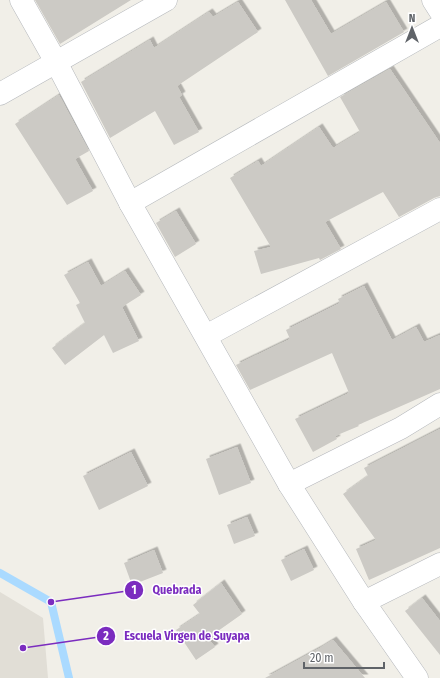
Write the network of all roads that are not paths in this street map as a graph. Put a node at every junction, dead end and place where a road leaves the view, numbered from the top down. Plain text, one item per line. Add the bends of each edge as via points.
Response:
1 (21, 0) edge
2 (166, 0) edge
3 (433, 0) edge
4 (440, 11) edge
5 (440, 26) edge
6 (56, 62) junction
7 (0, 94) edge
8 (130, 203) junction
9 (440, 209) edge
10 (206, 336) junction
11 (440, 404) edge
12 (289, 484) junction
13 (440, 564) edge
14 (364, 602) junction
15 (417, 678) edge

1 - 6 street
2 - 6 street
3 - 4 street
5 - 8 street
6 - 7 street
6 - 8 street
8 - 10 street
9 - 10 street
10 - 12 street
11 - 12 street via 401,428
12 - 14 street
13 - 14 street
14 - 15 street

